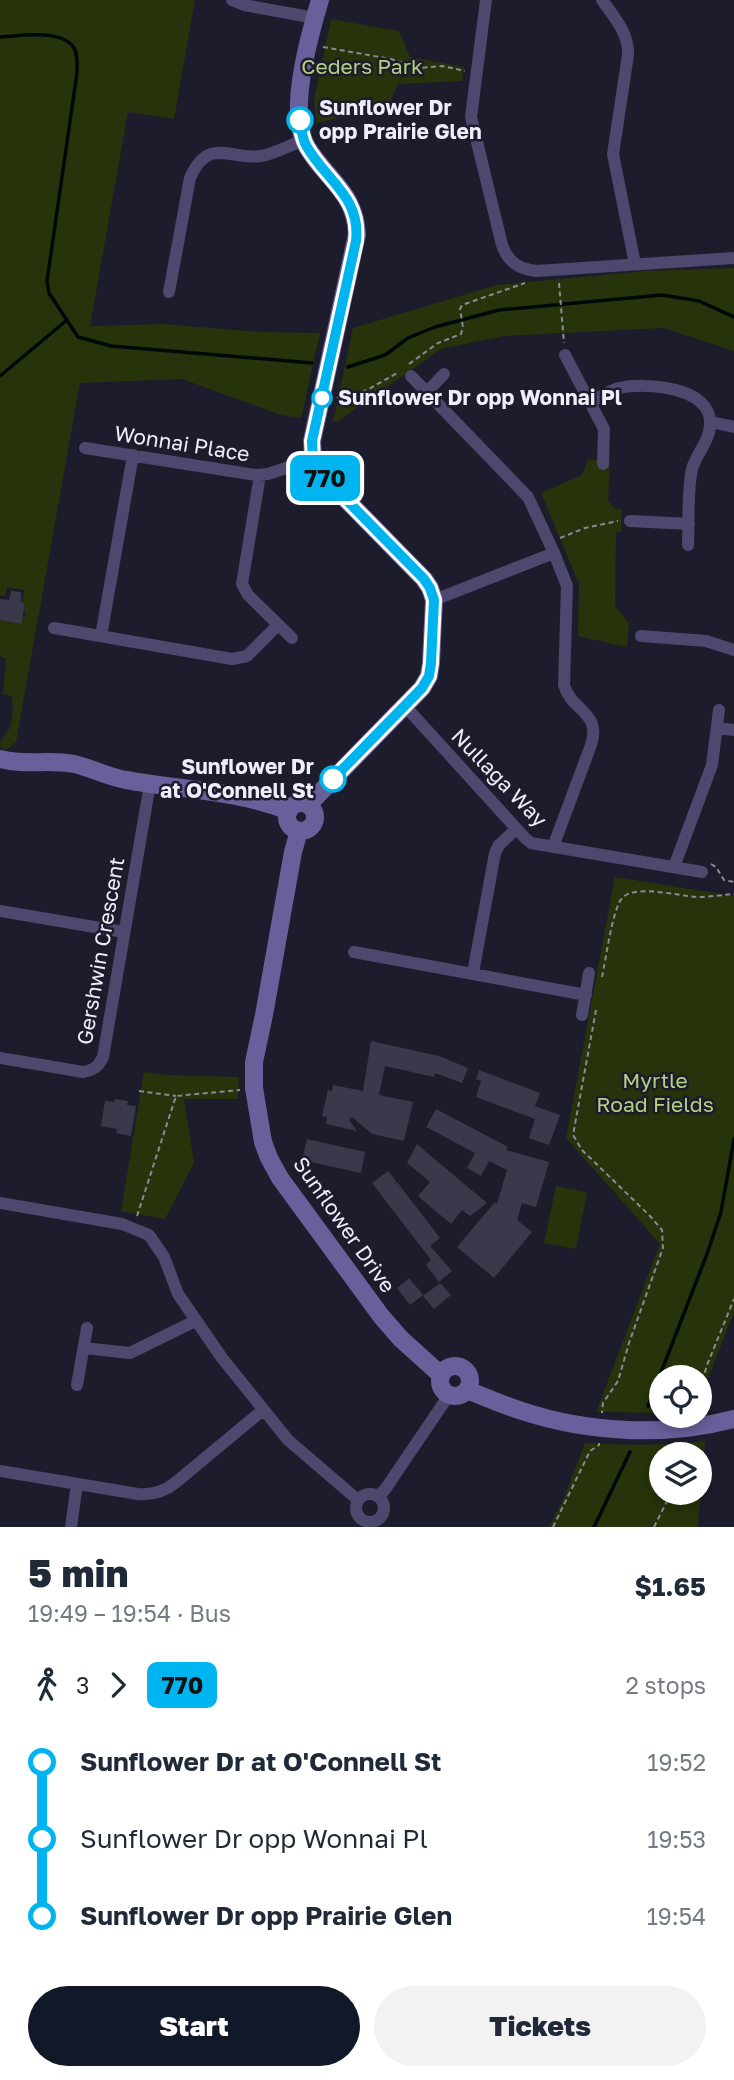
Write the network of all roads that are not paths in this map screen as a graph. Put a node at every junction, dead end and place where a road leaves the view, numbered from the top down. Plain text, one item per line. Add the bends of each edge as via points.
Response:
1 (232, 0) edge
2 (320, 0) edge
3 (486, 0) edge
4 (602, 0) edge
5 (315, 19) junction
6 (304, 140) junction
7 (734, 258) edge
8 (635, 264) junction
9 (169, 292) dead end
10 (565, 355) road end
11 (444, 374) dead end
12 (411, 376) dead end
13 (427, 392) junction
14 (591, 402) junction
15 (711, 422) junction
16 (734, 427) edge
17 (85, 447) dead end
18 (133, 455) junction
19 (313, 459) junction
20 (603, 464) dead end
21 (260, 475) junction
22 (630, 521) road end
23 (689, 524) junction
24 (688, 545) dead end
25 (552, 547) junction
26 (434, 600) junction
27 (277, 625) junction
28 (54, 628) dead end
29 (101, 636) junction
30 (641, 636) dead end
31 (292, 638) dead end
32 (734, 650) edge
33 (405, 706) junction
34 (719, 710) dead end
35 (718, 728) junction
36 (734, 730) edge
37 (0, 759) edge
38 (150, 783) junction
39 (308, 804) junction
40 (289, 811) junction
41 (516, 829) junction
42 (299, 831) junction
43 (553, 847) junction
44 (674, 867) junction
45 (702, 872) dead end
46 (0, 911) edge
47 (124, 932) junction
48 (354, 952) dead end
49 (473, 973) junction
50 (595, 976) road end
51 (586, 995) junction
52 (582, 1015) dead end
53 (0, 1058) edge
54 (0, 1203) edge
55 (195, 1321) junction
56 (87, 1328) dead end
57 (84, 1348) junction
58 (441, 1375) junction
59 (77, 1385) dead end
60 (458, 1393) junction
61 (263, 1410) junction
62 (734, 1419) edge
63 (0, 1471) edge
64 (77, 1484) junction
65 (377, 1496) junction
66 (358, 1500) junction
67 (358, 1523) edge
68 (71, 1527) edge

1 - 5 street
2 - 5 street
3 - 8 street via 472,126 508,258 536,271
4 - 8 street via 628,43 613,154
5 - 6 street via 298,102
6 - 9 street via 265,155 223,152 200,161 190,178
6 - 19 street via 348,200 357,230 312,441
7 - 8 street
10 - 14 street
11 - 13 street
12 - 13 street
13 - 25 street via 528,497
14 - 15 street via 620,388 668,387 699,401
14 - 20 street via 604,429
15 - 16 street
15 - 23 street via 692,470
17 - 18 street, Wonnai Place
18 - 21 street, Wonnai Place
18 - 29 street
19 - 21 street, Wonnai Place
19 - 26 street via 321,474 424,579
21 - 27 street via 242,584
22 - 23 street
23 - 24 street
25 - 26 street
25 - 43 street via 567,586 564,685 595,730
26 - 33 street via 429,676
27 - 29 street via 254,651 240,659
27 - 31 street
28 - 29 street
30 - 32 street via 706,641
33 - 39 street
33 - 41 street, Nullaga Way
34 - 35 street
35 - 36 street
35 - 44 street via 712,765
37 - 38 street via 21,764 75,764 112,777
38 - 40 street via 234,794
38 - 47 street, Gershwin Crescent
39 - 40 street via 295,804
39 - 42 street via 315,819 311,827
40 - 42 street via 289,824
41 - 43 street, Nullaga Way via 531,843
41 - 49 street via 495,853
42 - 58 street, Sunflower Drive via 254,1062 264,1142 280,1178 380,1316
43 - 44 street, Nullaga Way
44 - 45 street, Nullaga Way
46 - 47 street
47 - 53 street, Gershwin Crescent via 99,1065 83,1072
48 - 49 street
49 - 51 street
50 - 51 street
51 - 52 street
54 - 55 street via 134,1227 149,1234
55 - 57 street via 130,1353
55 - 61 street
56 - 57 street
57 - 59 street
58 - 60 street via 441,1386
58 - 60 street via 448,1368 464,1370 469,1379
60 - 62 street via 547,1418 600,1427 678,1429
60 - 65 street
61 - 64 street via 160,1492 146,1495
61 - 66 street via 304,1456
63 - 64 street
64 - 68 street
65 - 66 street via 369,1494
65 - 67 street via 383,1505 381,1515
66 - 67 street

